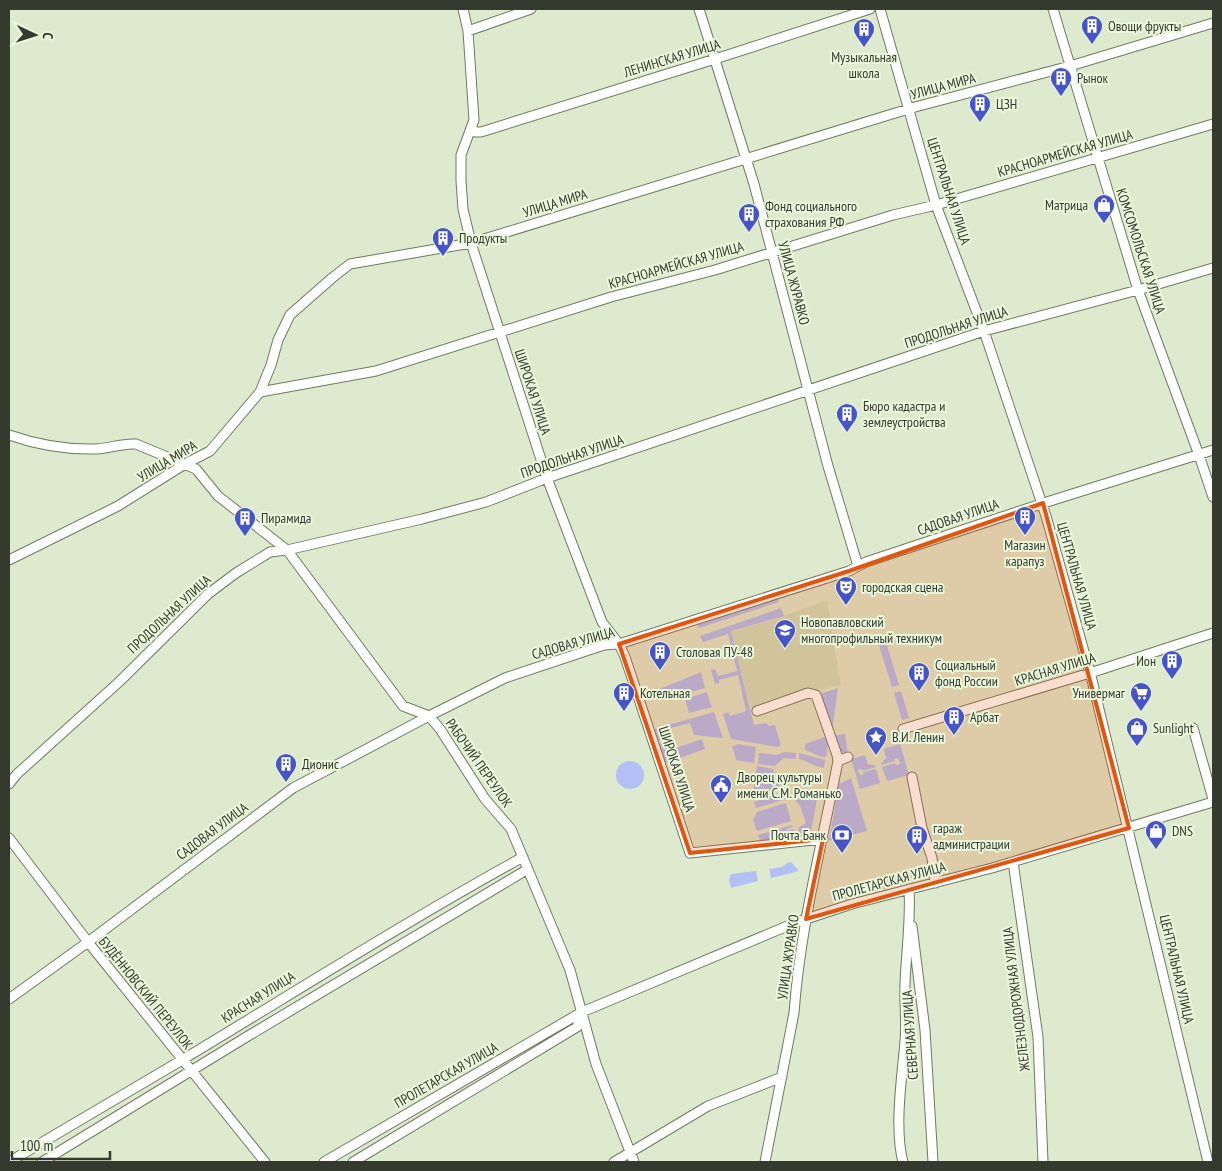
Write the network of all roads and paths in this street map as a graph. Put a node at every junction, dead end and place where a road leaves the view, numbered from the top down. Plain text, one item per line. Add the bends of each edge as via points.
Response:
1 (463, 9) edge
2 (531, 9) edge
3 (699, 9) edge
4 (870, 9) edge
5 (880, 9) edge
6 (1053, 9) edge
7 (1213, 24) edge
8 (468, 31) junction
9 (715, 59) junction
10 (1070, 66) junction
11 (908, 110) junction
12 (1213, 124) edge
13 (476, 130) junction
14 (1098, 158) junction
15 (746, 159) junction
16 (936, 205) junction
17 (471, 243) junction
18 (772, 252) junction
19 (1213, 268) edge
20 (1138, 290) junction
21 (984, 330) junction
22 (499, 332) junction
23 (808, 390) junction
24 (260, 392) junction
25 (9, 436) edge
26 (1213, 450) edge
27 (1199, 455) junction
28 (186, 464) junction
29 (548, 478) junction
30 (1213, 497) edge
31 (1042, 503) junction
32 (287, 550) junction
33 (9, 560) edge
34 (858, 566) junction
35 (1213, 633) edge
36 (619, 644) junction
37 (1090, 673) junction
38 (757, 711) dead end
39 (429, 716) junction
40 (1193, 728) dead end
41 (903, 729) dead end
42 (848, 757) dead end
43 (838, 758) junction
44 (912, 777) dead end
45 (9, 784) edge
46 (1213, 801) edge
47 (1129, 828) junction
48 (9, 838) edge
49 (823, 839) junction
50 (523, 857) junction
51 (1013, 862) junction
52 (528, 869) junction
53 (935, 883) junction
54 (909, 889) junction
55 (910, 906) junction
56 (806, 919) junction
57 (88, 942) junction
58 (9, 999) edge
59 (582, 1012) junction
60 (182, 1060) junction
61 (191, 1071) junction
62 (782, 1077) junction
63 (630, 1152) junction
64 (9, 1162) edge
65 (42, 1162) edge
66 (265, 1162) edge
67 (324, 1162) edge
68 (353, 1162) edge
69 (614, 1162) edge
70 (634, 1162) edge
71 (765, 1162) edge
72 (903, 1162) edge
73 (934, 1162) edge
74 (1043, 1162) edge
75 (1208, 1162) edge

1 - 8 street, ШИРОКАЯ УЛИЦА
2 - 8 street
3 - 9 street, УЛИЦА ЖУРАВКО
4 - 9 street, ЛЕНИНСКАЯ УЛИЦА
5 - 11 street, ЦЕНТРАЛЬНАЯ УЛИЦА
6 - 10 street, КОМСОМОЛЬСКАЯ УЛИЦА
7 - 10 street, УЛИЦА МИРА
8 - 13 street, ШИРОКАЯ УЛИЦА
9 - 13 street, ЛЕНИНСКАЯ УЛИЦА
9 - 15 street, УЛИЦА ЖУРАВКО
10 - 11 street, УЛИЦА МИРА
10 - 14 street, КОМСОМОЛЬСКАЯ УЛИЦА
11 - 15 street, УЛИЦА МИРА
11 - 16 street, ЦЕНТРАЛЬНАЯ УЛИЦА
12 - 14 street, КРАСНОАРМЕЙСКАЯ УЛИЦА
13 - 17 street, ШИРОКАЯ УЛИЦА via 461,154 463,209
14 - 16 street, КРАСНОАРМЕЙСКАЯ УЛИЦА
14 - 20 street, КОМСОМОЛЬСКАЯ УЛИЦА
15 - 17 street, УЛИЦА МИРА
15 - 18 street, УЛИЦА ЖУРАВКО
16 - 18 street, КРАСНОАРМЕЙСКАЯ УЛИЦА
16 - 21 street, ЦЕНТРАЛЬНАЯ УЛИЦА
17 - 22 street, ШИРОКАЯ УЛИЦА
17 - 24 street, УЛИЦА МИРА via 350,264 290,315
18 - 22 street, КРАСНОАРМЕЙСКАЯ УЛИЦА
18 - 23 street, УЛИЦА ЖУРАВКО
19 - 20 street, ПРОДОЛЬНАЯ УЛИЦА
20 - 21 street, ПРОДОЛЬНАЯ УЛИЦА
20 - 27 street, КОМСОМОЛЬСКАЯ УЛИЦА
21 - 23 street, ПРОДОЛЬНАЯ УЛИЦА
21 - 31 street, ЦЕНТРАЛЬНАЯ УЛИЦА
22 - 24 street, КРАСНОАРМЕЙСКАЯ УЛИЦА via 376,371
22 - 29 street, ШИРОКАЯ УЛИЦА
23 - 29 street, ПРОДОЛЬНАЯ УЛИЦА
23 - 34 street, УЛИЦА ЖУРАВКО
24 - 28 street, УЛИЦА МИРА via 210,451
25 - 28 street, РАБОЧИЙ ПЕРЕУЛОК via 51,447 96,449 136,444
26 - 27 street, САДОВАЯ УЛИЦА
27 - 30 street, КОМСОМОЛЬСКАЯ УЛИЦА
27 - 31 street, САДОВАЯ УЛИЦА
28 - 32 street, РАБОЧИЙ ПЕРЕУЛОК via 196,469 218,496
28 - 33 street, УЛИЦА МИРА via 118,506
29 - 32 street, ПРОДОЛЬНАЯ УЛИЦА via 486,502
29 - 36 street, ШИРОКАЯ УЛИЦА via 602,622
31 - 34 street, САДОВАЯ УЛИЦА
31 - 37 street, ЦЕНТРАЛЬНАЯ УЛИЦА
32 - 39 street, РАБОЧИЙ ПЕРЕУЛОК via 403,706
32 - 45 street, ПРОДОЛЬНАЯ УЛИЦА via 270,552 208,594
34 - 36 street, САДОВАЯ УЛИЦА
35 - 37 street, КРАСНАЯ УЛИЦА
36 - 39 street, САДОВАЯ УЛИЦА via 604,645 505,678
36 - 49 street, ШИРОКАЯ УЛИЦА via 690,853
37 - 41 street, КРАСНАЯ УЛИЦА
37 - 47 street, ЦЕНТРАЛЬНАЯ УЛИЦА
38 - 43 street via 808,694 816,695
39 - 50 street, РАБОЧИЙ ПЕРЕУЛОК via 485,799 511,829
39 - 57 street, САДОВАЯ УЛИЦА via 293,788
40 - 46 street
42 - 43 street
43 - 49 street, УЛИЦА ЖУРАВКО
44 - 53 street
46 - 47 street, ПРОЛЕТАРСКАЯ УЛИЦА
47 - 51 street, ПРОЛЕТАРСКАЯ УЛИЦА
47 - 75 street, ЦЕНТРАЛЬНАЯ УЛИЦА
48 - 57 street, БУДЁННОВСКИЙ ПЕРЕУЛОК
49 - 56 street, УЛИЦА ЖУРАВКО
50 - 52 street, РАБОЧИЙ ПЕРЕУЛОК
50 - 60 street, КРАСНАЯ УЛИЦА via 346,959
51 - 53 street, ПРОЛЕТАРСКАЯ УЛИЦА
51 - 74 street, ЖЕЛЕЗНОДОРОЖНАЯ УЛИЦА via 1038,1037
52 - 59 street, РАБОЧИЙ ПЕРЕУЛОК via 570,970
52 - 61 street, КРАСНАЯ УЛИЦА
53 - 54 street, ПРОЛЕТАРСКАЯ УЛИЦА
54 - 55 street, СЕВЕРНАЯ УЛИЦА
54 - 56 street, ПРОЛЕТАРСКАЯ УЛИЦА
55 - 72 street, СЕВЕРНАЯ УЛИЦА via 904,987 907,1022 900,1102
55 - 73 street, СЕВЕРНАЯ УЛИЦА via 925,1030
56 - 59 street, ПРОЛЕТАРСКАЯ УЛИЦА
56 - 62 street, УЛИЦА ЖУРАВКО
57 - 58 street, САДОВАЯ УЛИЦА
57 - 60 street, БУДЁННОВСКИЙ ПЕРЕУЛОК
59 - 63 street, РАБОЧИЙ ПЕРЕУЛОК via 596,1064
59 - 67 street, ПРОЛЕТАРСКАЯ УЛИЦА
59 - 68 street, ПРОЛЕТАРСКАЯ УЛИЦА via 577,1027
60 - 61 street, БУДЁННОВСКИЙ ПЕРЕУЛОК
60 - 64 street, КРАСНАЯ УЛИЦА
61 - 65 street, КРАСНАЯ УЛИЦА
61 - 66 street, БУДЁННОВСКИЙ ПЕРЕУЛОК
62 - 63 street via 708,1106
62 - 71 street, УЛИЦА ЖУРАВКО
63 - 69 street
63 - 70 street, РАБОЧИЙ ПЕРЕУЛОК

